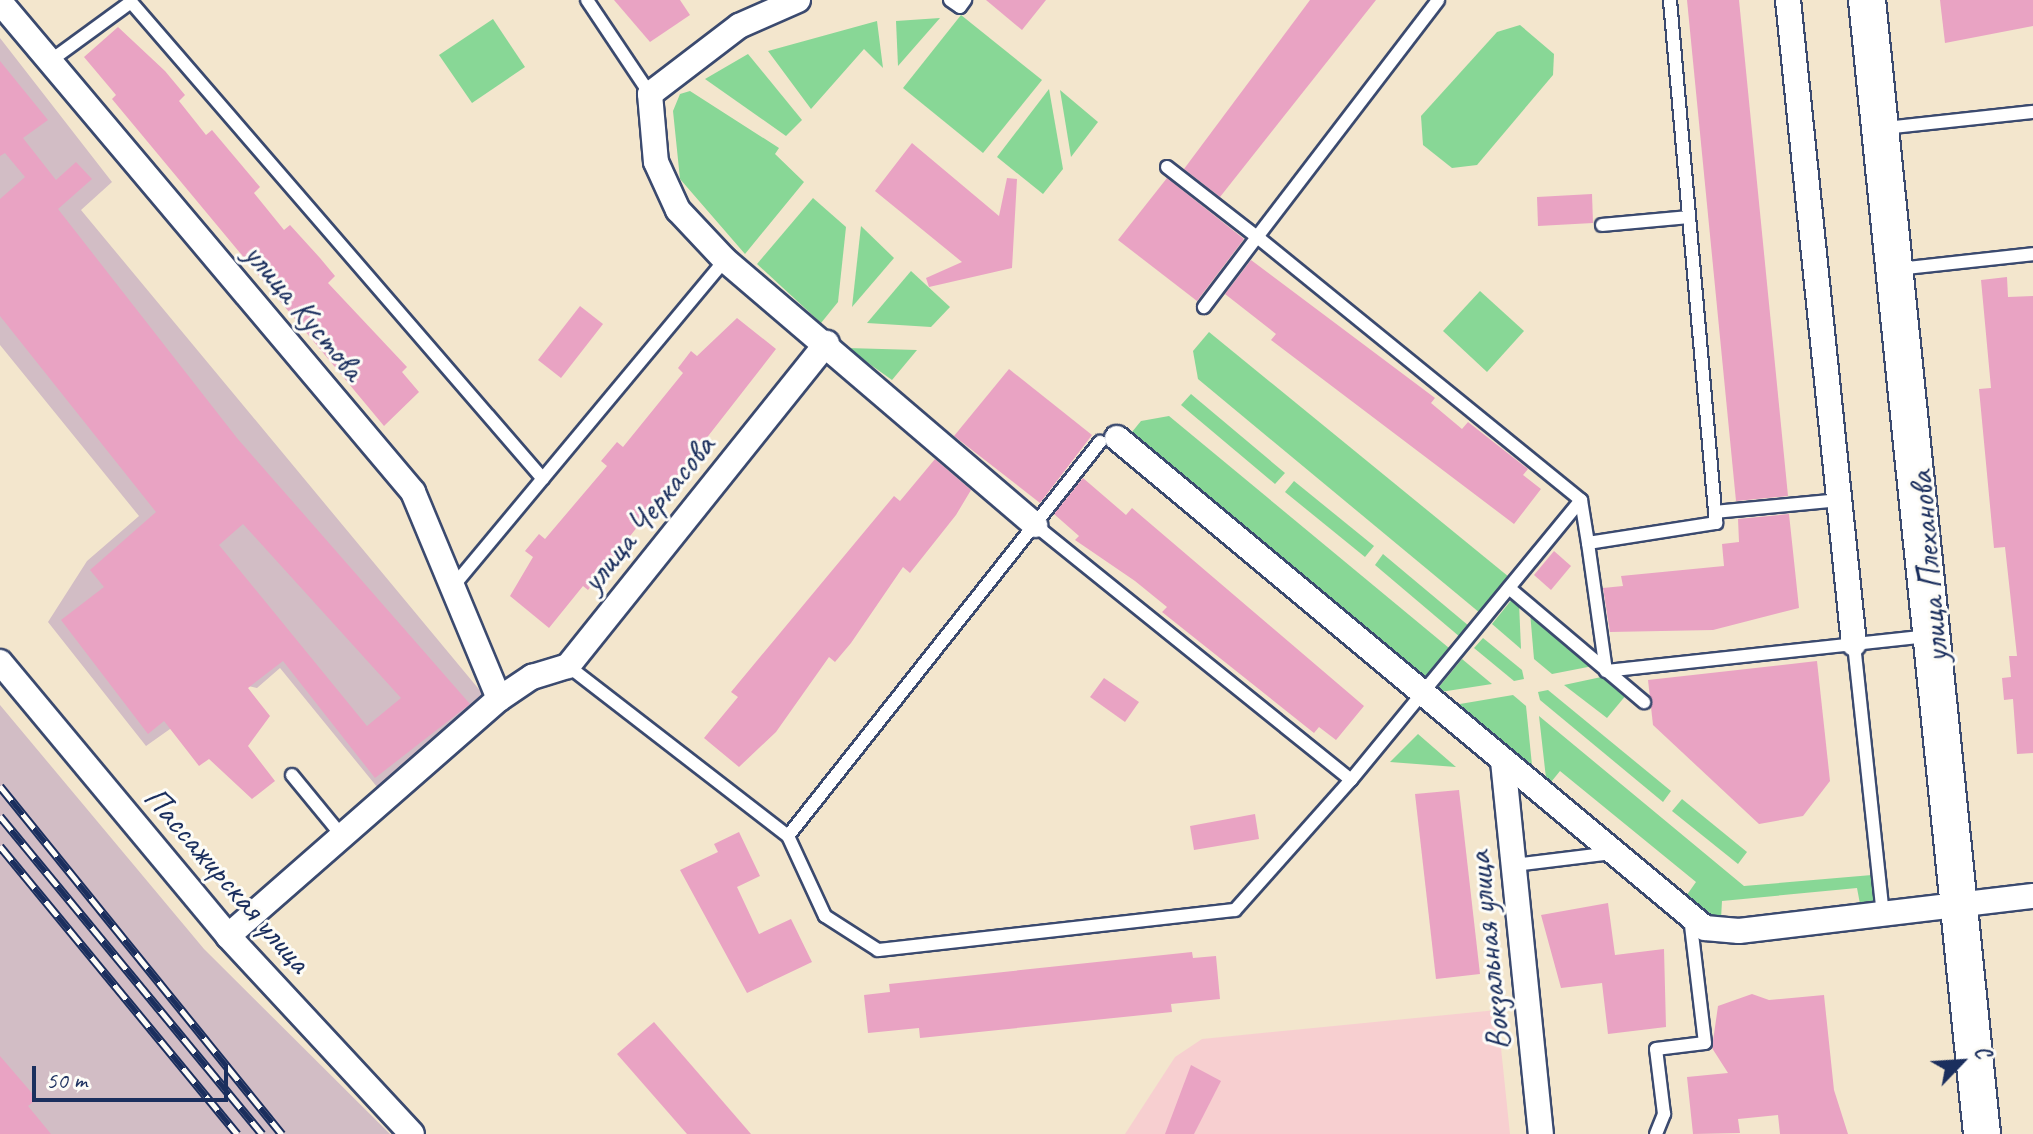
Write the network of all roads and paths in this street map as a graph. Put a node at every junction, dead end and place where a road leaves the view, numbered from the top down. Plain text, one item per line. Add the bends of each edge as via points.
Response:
1 (587, 0) edge
2 (796, 0) edge
3 (950, 0) edge
4 (965, 0) edge
5 (1438, 0) edge
6 (1670, 0) edge
7 (1788, 0) edge
8 (1867, 0) edge
9 (132, 1) edge
10 (0, 2) edge
11 (50, 61) junction
12 (650, 94) junction
13 (2033, 112) edge
14 (1881, 128) junction
15 (1167, 167) dead end
16 (1689, 217) junction
17 (1602, 225) dead end
18 (1257, 237) junction
19 (2033, 254) edge
20 (725, 260) junction
21 (1898, 269) junction
22 (1204, 307) dead end
23 (827, 343) junction
24 (1108, 440) joint
25 (543, 479) junction
26 (1581, 500) junction
27 (1839, 500) junction
28 (1715, 512) junction
29 (1035, 525) junction
30 (1588, 543) junction
31 (455, 584) junction
32 (1509, 588) junction
33 (1934, 636) junction
34 (1854, 644) junction
35 (0, 662) edge
36 (568, 666) junction
37 (1606, 671) junction
38 (1424, 692) junction
39 (499, 699) junction
40 (1644, 702) dead end
41 (1503, 761) junction
42 (292, 775) dead end
43 (1351, 780) junction
44 (788, 836) junction
45 (343, 837) junction
46 (1612, 853) junction
47 (1514, 865) junction
48 (2033, 896) edge
49 (1960, 904) junction
50 (1883, 914) junction
51 (1690, 918) junction
52 (228, 936) junction
53 (1536, 1133) edge
54 (412, 1134) edge
55 (1656, 1134) edge
56 (1982, 1134) edge

1 - 12 lane
2 - 12 street via 739,26
3 - 4 lane via 960,7
5 - 18 lane
6 - 16 lane
7 - 27 street
8 - 14 main road, улица Плеханова
9 - 11 lane
9 - 25 lane
10 - 11 street, улица Кустова
11 - 31 street, улица Кустова via 413,492
12 - 20 street via 656,162 678,210
13 - 14 lane
14 - 21 main road, улица Плеханова
15 - 18 lane
16 - 17 lane
16 - 28 lane
18 - 22 lane
18 - 26 lane
19 - 21 lane
20 - 23 street
20 - 25 lane
21 - 33 main road, улица Плеханова
23 - 29 street
23 - 36 street, улица Черкасова
24 - 29 lane
24 - 38 street
25 - 31 lane
26 - 30 lane
26 - 32 lane
27 - 28 lane
27 - 34 street
28 - 30 lane via 1716,523
29 - 43 lane
29 - 44 lane
30 - 37 lane
31 - 39 street, улица Кустова
32 - 37 lane
32 - 38 lane
33 - 34 lane
33 - 49 main road, улица Плеханова
34 - 37 lane
34 - 50 lane
35 - 52 street, Пассажирская улица
36 - 39 street via 532,677
36 - 44 lane
37 - 40 lane
38 - 41 street
38 - 43 lane
39 - 45 street
41 - 46 street
41 - 47 street, Вокзальная улица
42 - 45 lane
43 - 44 lane via 1235,910 878,950 825,916
45 - 52 street
46 - 47 lane
46 - 51 street
47 - 53 street, Вокзальная улица
48 - 49 street
49 - 50 street
49 - 56 main road, улица Плеханова
50 - 51 street via 1720,932
51 - 55 lane via 1705,1043 1656,1049 1664,1114
52 - 54 street, Пассажирская улица

